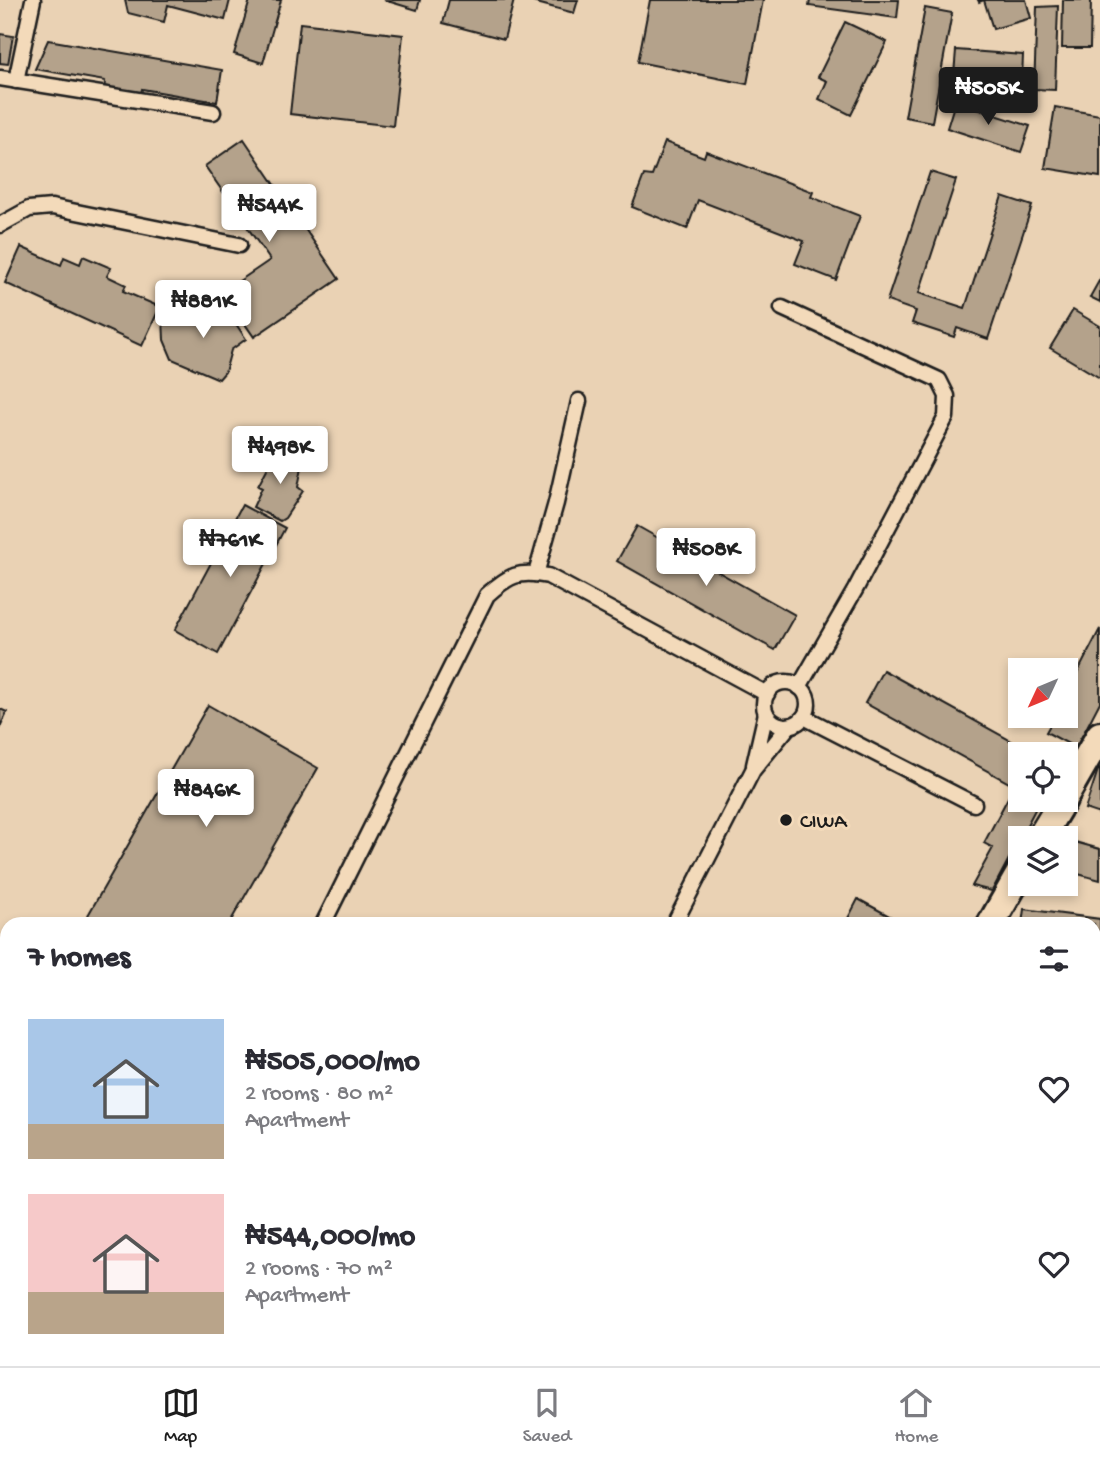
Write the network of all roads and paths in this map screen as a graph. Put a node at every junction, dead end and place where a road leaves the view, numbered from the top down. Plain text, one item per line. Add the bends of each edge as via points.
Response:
1 (33, 0) edge
2 (0, 78) edge
3 (16, 81) junction
4 (213, 112) dead end
5 (0, 225) edge
6 (239, 245) dead end
7 (782, 308) dead end
8 (579, 401) dead end
9 (536, 574) junction
10 (799, 687) junction
11 (766, 694) junction
12 (766, 713) junction
13 (804, 717) junction
14 (789, 726) junction
15 (1100, 735) edge
16 (753, 770) junction
17 (1078, 773) edge
18 (974, 804) dead end
19 (1008, 894) edge
20 (327, 917) edge
21 (678, 917) edge
22 (995, 917) edge

1 - 3 lane
2 - 3 lane
3 - 4 lane
5 - 6 lane via 29,209 52,207
7 - 10 lane via 939,380 947,396 946,417
8 - 9 lane
9 - 11 lane via 548,576
9 - 20 lane via 528,572 503,581 488,596
10 - 11 lane via 782,683
10 - 13 lane via 808,701
11 - 12 lane
12 - 14 lane via 778,724
12 - 16 lane
13 - 14 lane
13 - 18 lane
14 - 16 lane
15 - 17 street
16 - 21 lane
19 - 22 street

